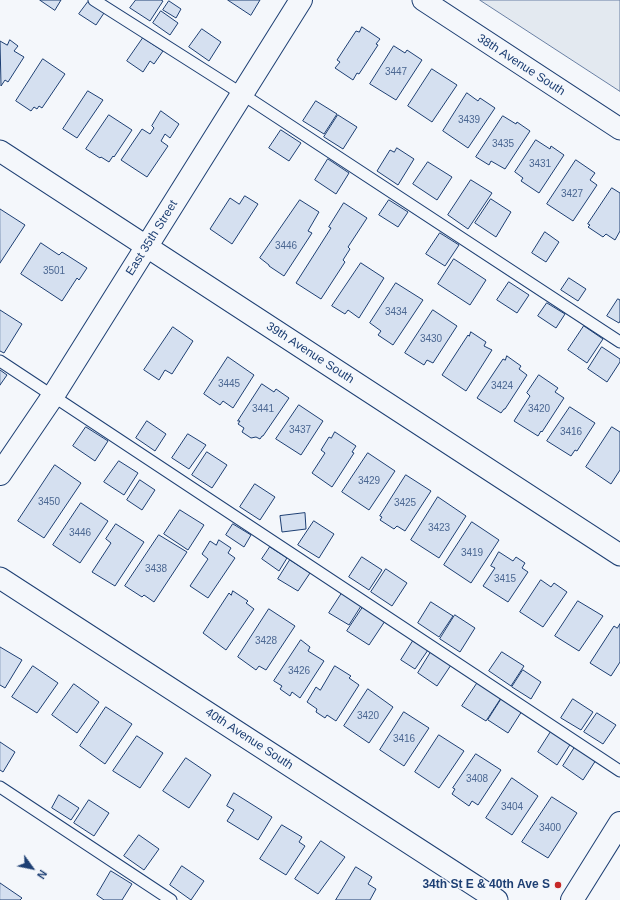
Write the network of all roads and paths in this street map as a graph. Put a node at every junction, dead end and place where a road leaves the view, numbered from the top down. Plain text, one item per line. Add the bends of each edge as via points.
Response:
1 (94, 0) edge
2 (300, 0) edge
3 (423, 0) edge
4 (242, 94) junction
5 (620, 129) edge
6 (0, 151) edge
7 (147, 247) junction
8 (620, 342) edge
9 (0, 361) edge
10 (53, 396) junction
11 (0, 474) edge
12 (620, 555) edge
13 (0, 578) edge
14 (620, 771) edge
15 (0, 787) edge
16 (620, 823) edge
17 (171, 900) edge
18 (497, 900) edge
19 (572, 900) edge

1 - 4 lane
2 - 4 street, East 35th Street
3 - 5 street, 38th Avenue South
4 - 7 street, East 35th Street
4 - 8 lane
6 - 7 street, 39th Avenue South
7 - 10 street, East 35th Street
7 - 12 street, 39th Avenue South
9 - 10 lane
10 - 11 street, East 35th Street
10 - 14 lane
13 - 18 street, 40th Avenue South
15 - 17 lane
16 - 19 street

